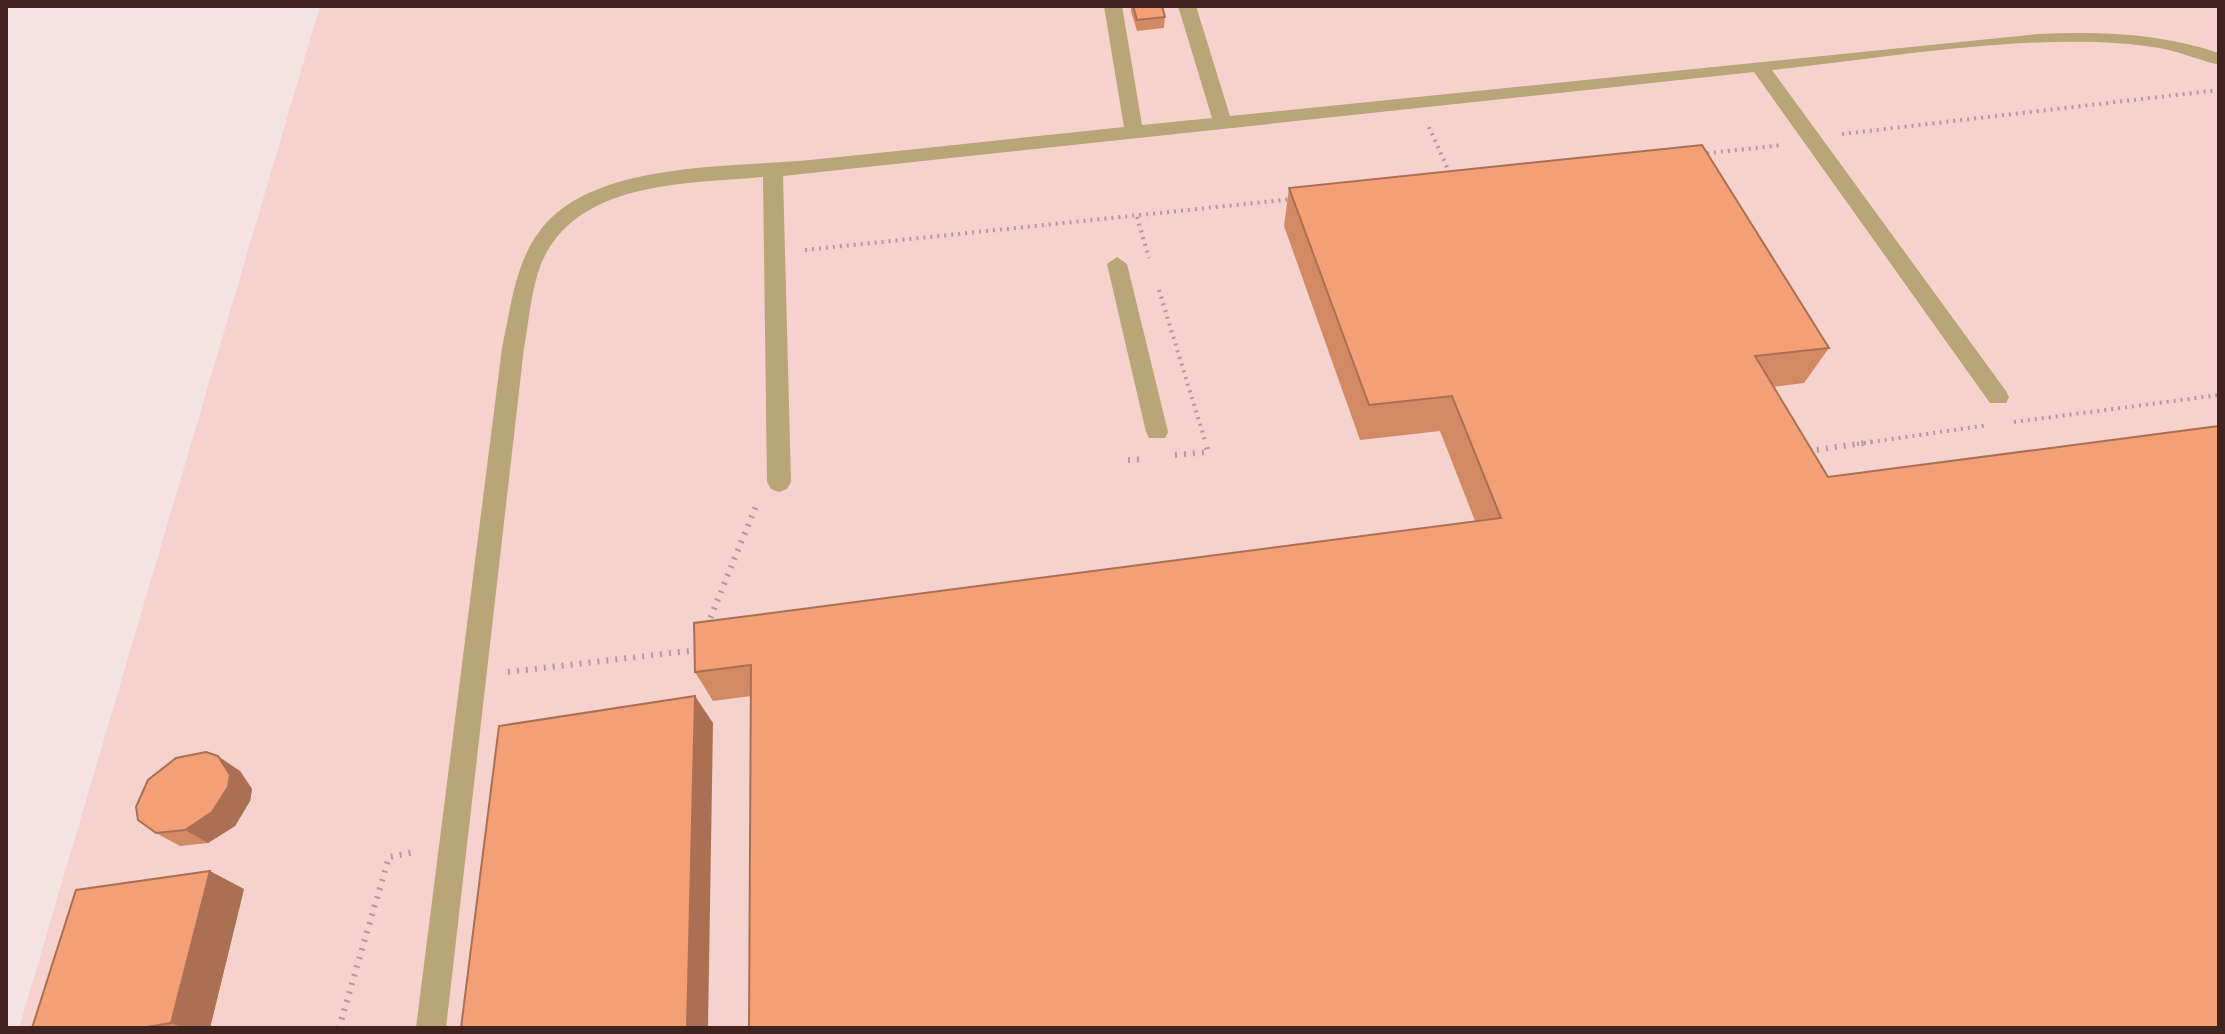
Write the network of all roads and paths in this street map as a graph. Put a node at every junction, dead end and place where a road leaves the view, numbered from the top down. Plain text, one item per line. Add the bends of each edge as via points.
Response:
1 (1113, 6) edge
2 (1187, 6) edge
3 (2219, 59) edge
4 (1759, 66) junction
5 (2219, 90) edge
6 (1419, 102) junction
7 (1222, 121) junction
8 (1134, 132) junction
9 (1811, 137) junction
10 (1690, 155) edge
11 (773, 170) junction
12 (1454, 182) edge
13 (1295, 199) edge
14 (775, 253) junction
15 (1117, 264) dead end
16 (2219, 395) edge
17 (1998, 397) dead end
18 (2009, 422) dead end
19 (1995, 424) dead end
20 (1157, 432) dead end
21 (1802, 452) edge
22 (779, 482) dead end
23 (771, 505) dead end
24 (473, 676) junction
25 (452, 846) junction
26 (339, 1028) edge
27 (431, 1028) edge

1 - 8 lane
2 - 7 lane
3 - 4 lane via 2152,41 2084,37
4 - 6 lane
4 - 9 lane
5 - 9 path
6 - 7 lane
6 - 12 path
7 - 8 lane
8 - 11 lane
9 - 10 path
9 - 17 lane
11 - 14 lane
11 - 24 lane via 628,186 577,204 549,229 531,262 513,348
13 - 14 path
14 - 22 lane
15 - 20 lane
16 - 18 path
19 - 21 path
23 - 24 path via 756,506 697,650
24 - 25 lane
25 - 26 path via 389,857
25 - 27 lane

